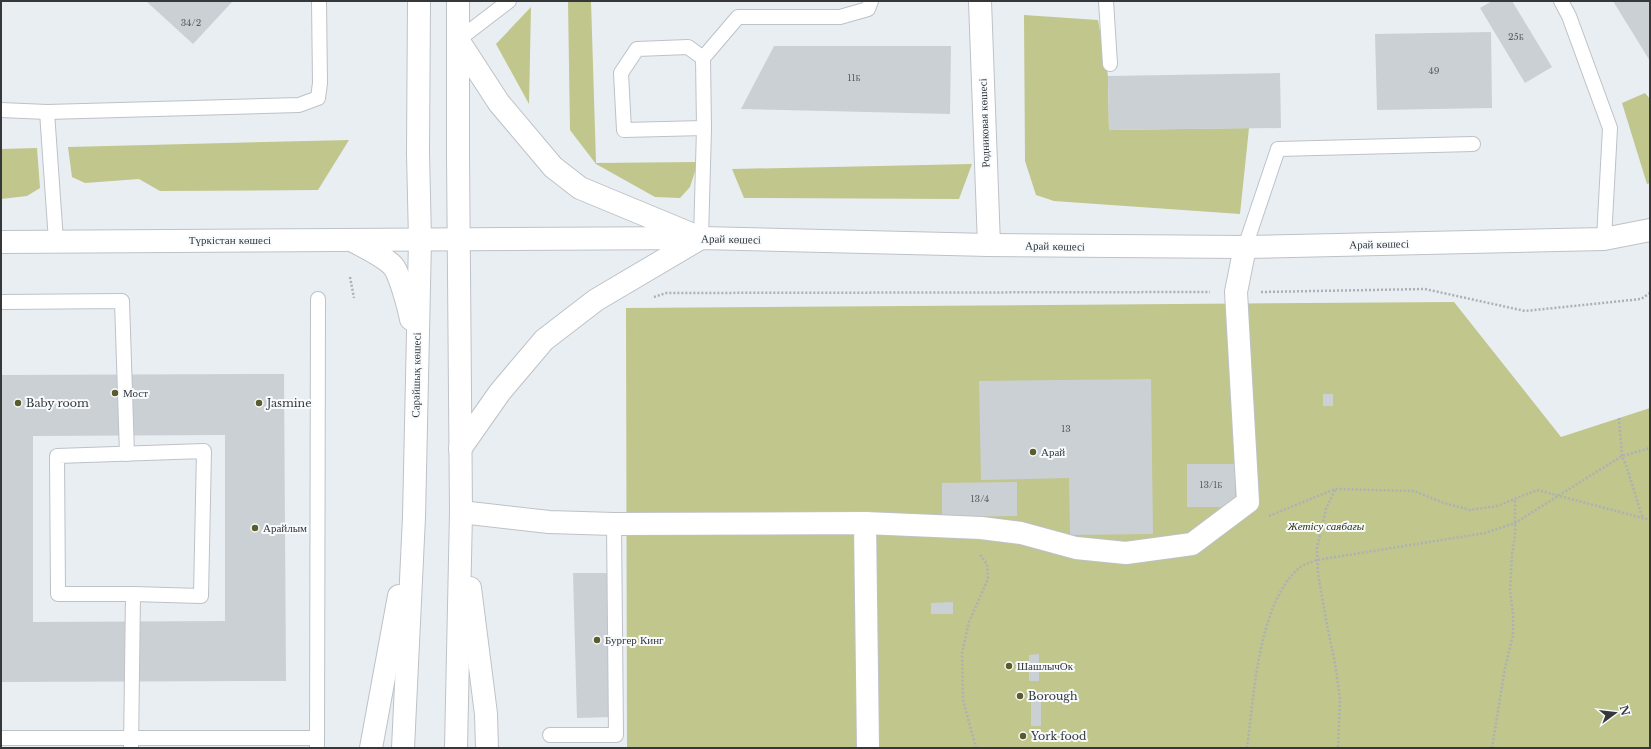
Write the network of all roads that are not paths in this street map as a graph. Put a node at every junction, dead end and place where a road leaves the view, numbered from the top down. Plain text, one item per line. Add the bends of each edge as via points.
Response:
1 (319, 1) edge
2 (419, 1) edge
3 (458, 1) edge
4 (509, 1) edge
5 (871, 1) edge
6 (980, 1) edge
7 (1106, 1) edge
8 (1561, 1) edge
9 (458, 40) junction
10 (703, 58) junction
11 (1110, 64) dead end
12 (1, 110) edge
13 (47, 112) junction
14 (704, 128) junction
15 (1473, 144) dead end
16 (1650, 230) edge
17 (701, 238) junction
18 (459, 239) junction
19 (1604, 239) junction
20 (350, 240) junction
21 (420, 240) junction
22 (56, 241) junction
23 (1, 242) edge
24 (990, 245) junction
25 (1245, 247) junction
26 (318, 299) dead end
27 (1, 302) edge
28 (417, 345) junction
29 (460, 449) junction
30 (127, 454) junction
31 (461, 512) junction
32 (414, 517) junction
33 (865, 523) junction
34 (614, 524) junction
35 (133, 594) junction
36 (550, 735) dead end
37 (1, 738) edge
38 (131, 743) edge
39 (317, 743) edge
40 (371, 748) edge
41 (403, 748) edge
42 (456, 748) edge
43 (487, 748) edge
44 (868, 748) edge

1 - 13 lane via 318,98 299,105
2 - 21 main road, Сарайшық көшесі
3 - 9 main road
4 - 9 lane
5 - 10 lane via 868,9 840,17 738,17
6 - 24 main road, Родниковая көшесі
7 - 11 lane
8 - 19 lane via 1569,16 1610,128
9 - 17 main road via 499,103 553,166 580,188
9 - 18 main road
10 - 14 lane
10 - 14 lane via 688,47 637,49 621,73 624,130
12 - 13 lane
13 - 22 lane
14 - 17 lane
15 - 25 lane via 1278,149
16 - 19 main road, Арай көшесі
17 - 18 main road, Арай көшесі
17 - 24 main road, Арай көшесі
17 - 29 main road via 596,300 544,340 500,392
18 - 21 main road, Түркістан көшесі
18 - 29 main road
19 - 25 main road, Арай көшесі
20 - 21 main road, Түркістан көшесі
20 - 22 main road, Түркістан көшесі
20 - 28 main road via 394,267 409,310
21 - 28 main road, Сарайшық көшесі
22 - 23 main road, Түркістан көшесі
24 - 25 main road, Арай көшесі
25 - 33 main road via 1236,292 1248,502 1192,544 1126,553 1076,548 1021,533 981,528
26 - 39 lane
27 - 30 lane via 122,301
28 - 32 main road, Сарайшық көшесі
29 - 31 main road
30 - 35 lane via 57,456 58,594
30 - 35 lane via 204,451 200,596
31 - 34 main road via 549,522
31 - 42 main road
31 - 43 main road via 486,714
32 - 40 main road
32 - 41 main road, Сарайшық көшесі
33 - 34 main road
33 - 44 main road
34 - 36 lane via 616,735
35 - 38 lane
37 - 38 lane
38 - 39 lane

